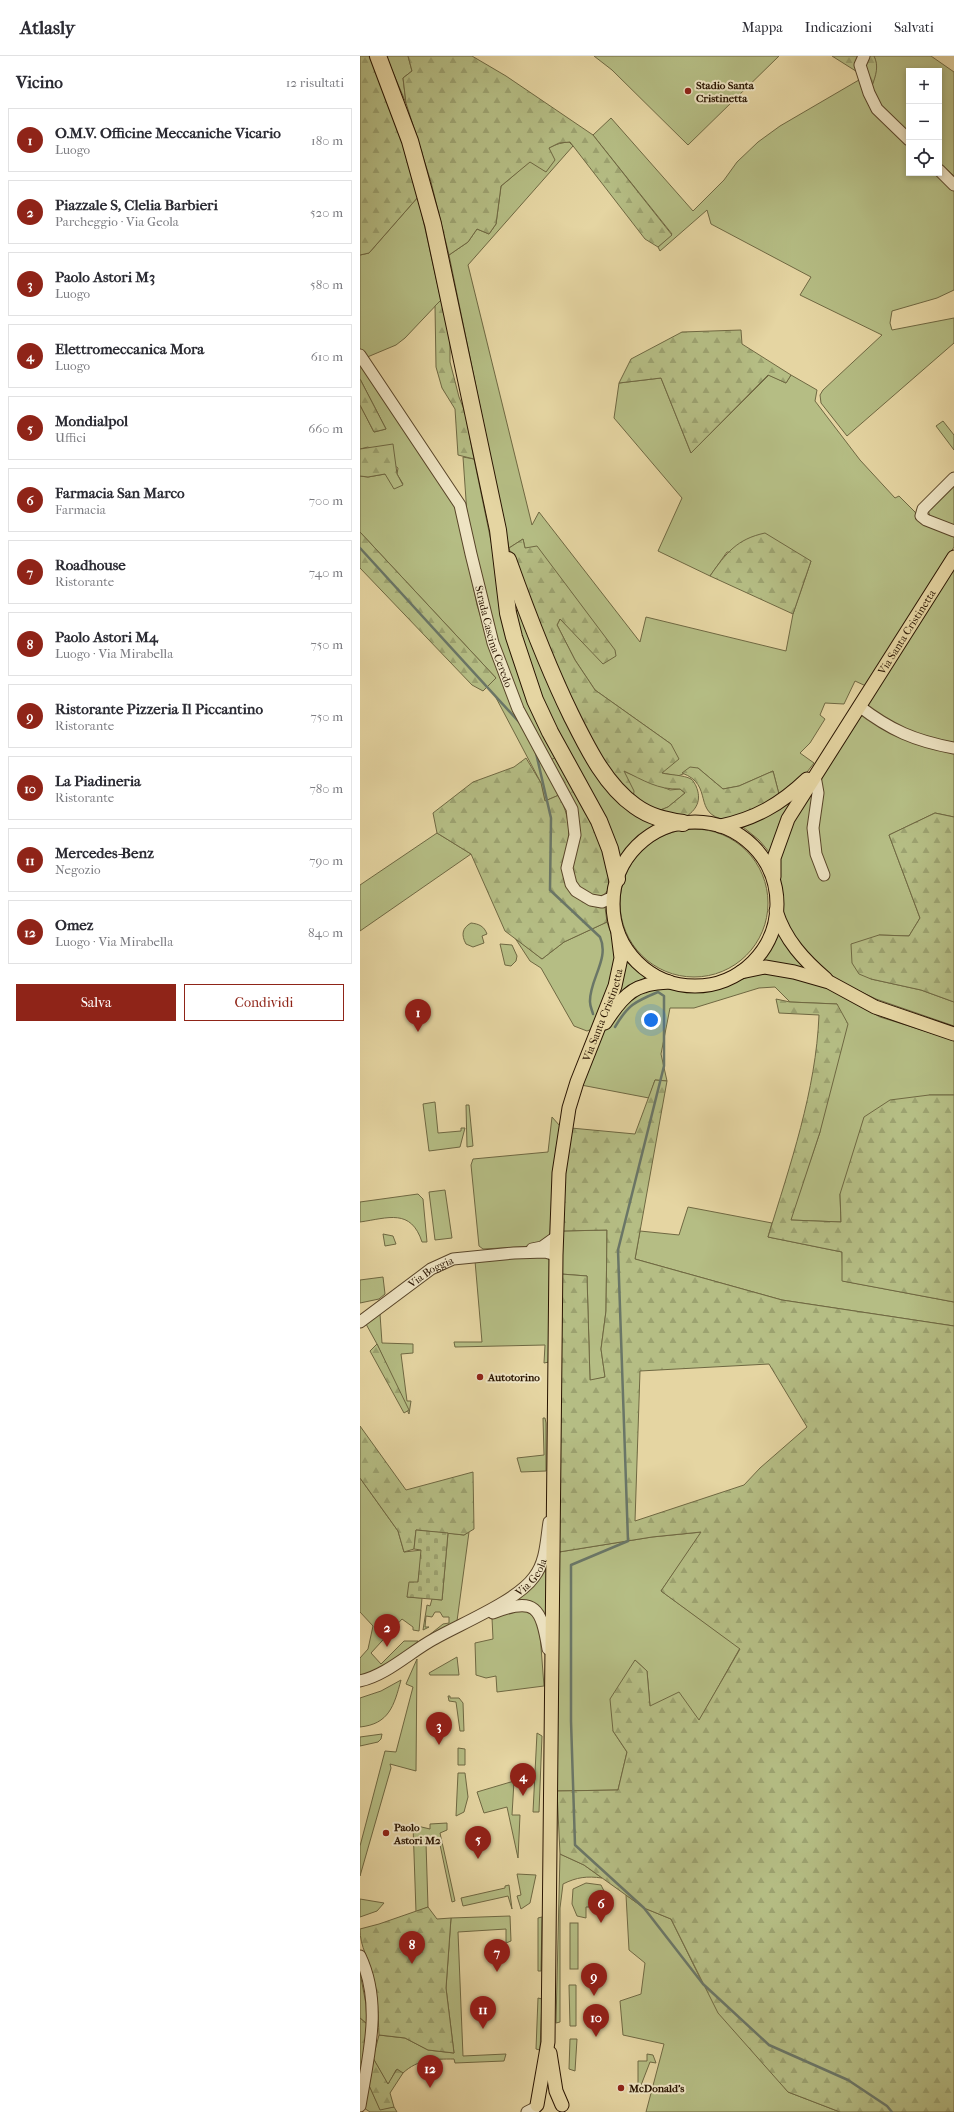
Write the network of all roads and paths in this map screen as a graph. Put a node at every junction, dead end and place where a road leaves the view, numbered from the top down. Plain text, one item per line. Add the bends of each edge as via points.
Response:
1 (378, 56) edge
2 (864, 56) edge
3 (906, 137) edge
4 (942, 173) edge
5 (954, 185) edge
6 (360, 355) edge
7 (954, 478) edge
8 (498, 530) junction
9 (954, 531) edge
10 (954, 557) edge
11 (859, 706) junction
12 (954, 748) edge
13 (822, 765) junction
14 (815, 776) junction
15 (683, 823) junction
16 (720, 826) junction
17 (824, 875) dead end
18 (617, 880) junction
19 (774, 883) junction
20 (613, 897) junction
21 (776, 911) junction
22 (618, 934) junction
23 (740, 972) junction
24 (670, 982) junction
25 (829, 982) junction
26 (954, 1034) edge
27 (588, 1052) junction
28 (556, 1237) junction
29 (514, 1252) junction
30 (556, 1255) junction
31 (360, 1322) edge
32 (553, 1489) junction
33 (456, 1628) junction
34 (551, 1668) junction
35 (360, 1681) edge
36 (360, 1956) edge
37 (548, 2042) junction
38 (360, 2106) edge
39 (533, 2109) edge
40 (564, 2109) edge

1 - 8 highway via 410,141 433,224
2 - 3 street via 860,66 877,109
4 - 5 street
6 - 20 street, Strada Cascina Ceredo via 460,505 493,642 518,709 572,809 575,835 567,868 571,884 576,891 590,900 602,902
7 - 9 street via 923,509 921,516
8 - 15 highway via 533,631 591,754 634,806 660,820
8 - 18 highway via 508,613 525,673 550,732 599,821 610,849
10 - 11 main road, Via Santa Cristinetta
11 - 12 street via 908,737
11 - 13 main road, Via Santa Cristinetta
13 - 14 main road, Via Santa Cristinetta
13 - 16 main road, Via Santa Cristinetta via 790,796 775,806 757,816
14 - 17 street via 818,793 813,828 814,845
14 - 19 main road, Via Santa Cristinetta via 788,819 774,858
15 - 16 main road, Via Santa Cristinetta via 702,822
15 - 18 main road, Via Santa Cristinetta via 665,828 642,841 624,863
16 - 19 main road via 751,844 765,862
18 - 20 main road, Via Santa Cristinetta
19 - 21 main road, Via Santa Cristinetta
20 - 22 main road, Via Santa Cristinetta
21 - 23 main road via 766,945
21 - 25 main road via 780,925 790,942 803,959
22 - 24 main road via 638,963 654,975
22 - 27 main road, Via Santa Cristinetta via 622,958 615,986
23 - 24 main road via 706,985
23 - 25 main road via 765,967
24 - 27 main road, Via Santa Cristinetta via 642,986 630,993 608,1019
25 - 26 main road via 875,1007
27 - 28 main road via 569,1108 559,1173
28 - 29 street, Via Boggia via 542,1247
28 - 30 main road
29 - 30 street, Via Boggia via 545,1252
29 - 31 street, Via Boggia via 463,1257 442,1263
30 - 32 main road
32 - 33 street, Via Geola via 544,1553 535,1577 520,1592
32 - 34 main road
33 - 34 street, Via Geola via 513,1605 522,1604 530,1607 542,1617
33 - 35 street, Via Geola via 382,1672
34 - 37 main road
36 - 38 street via 368,1977 373,2020
37 - 39 main road
37 - 40 main road via 556,2091
39 - 40 main road via 550,2100

